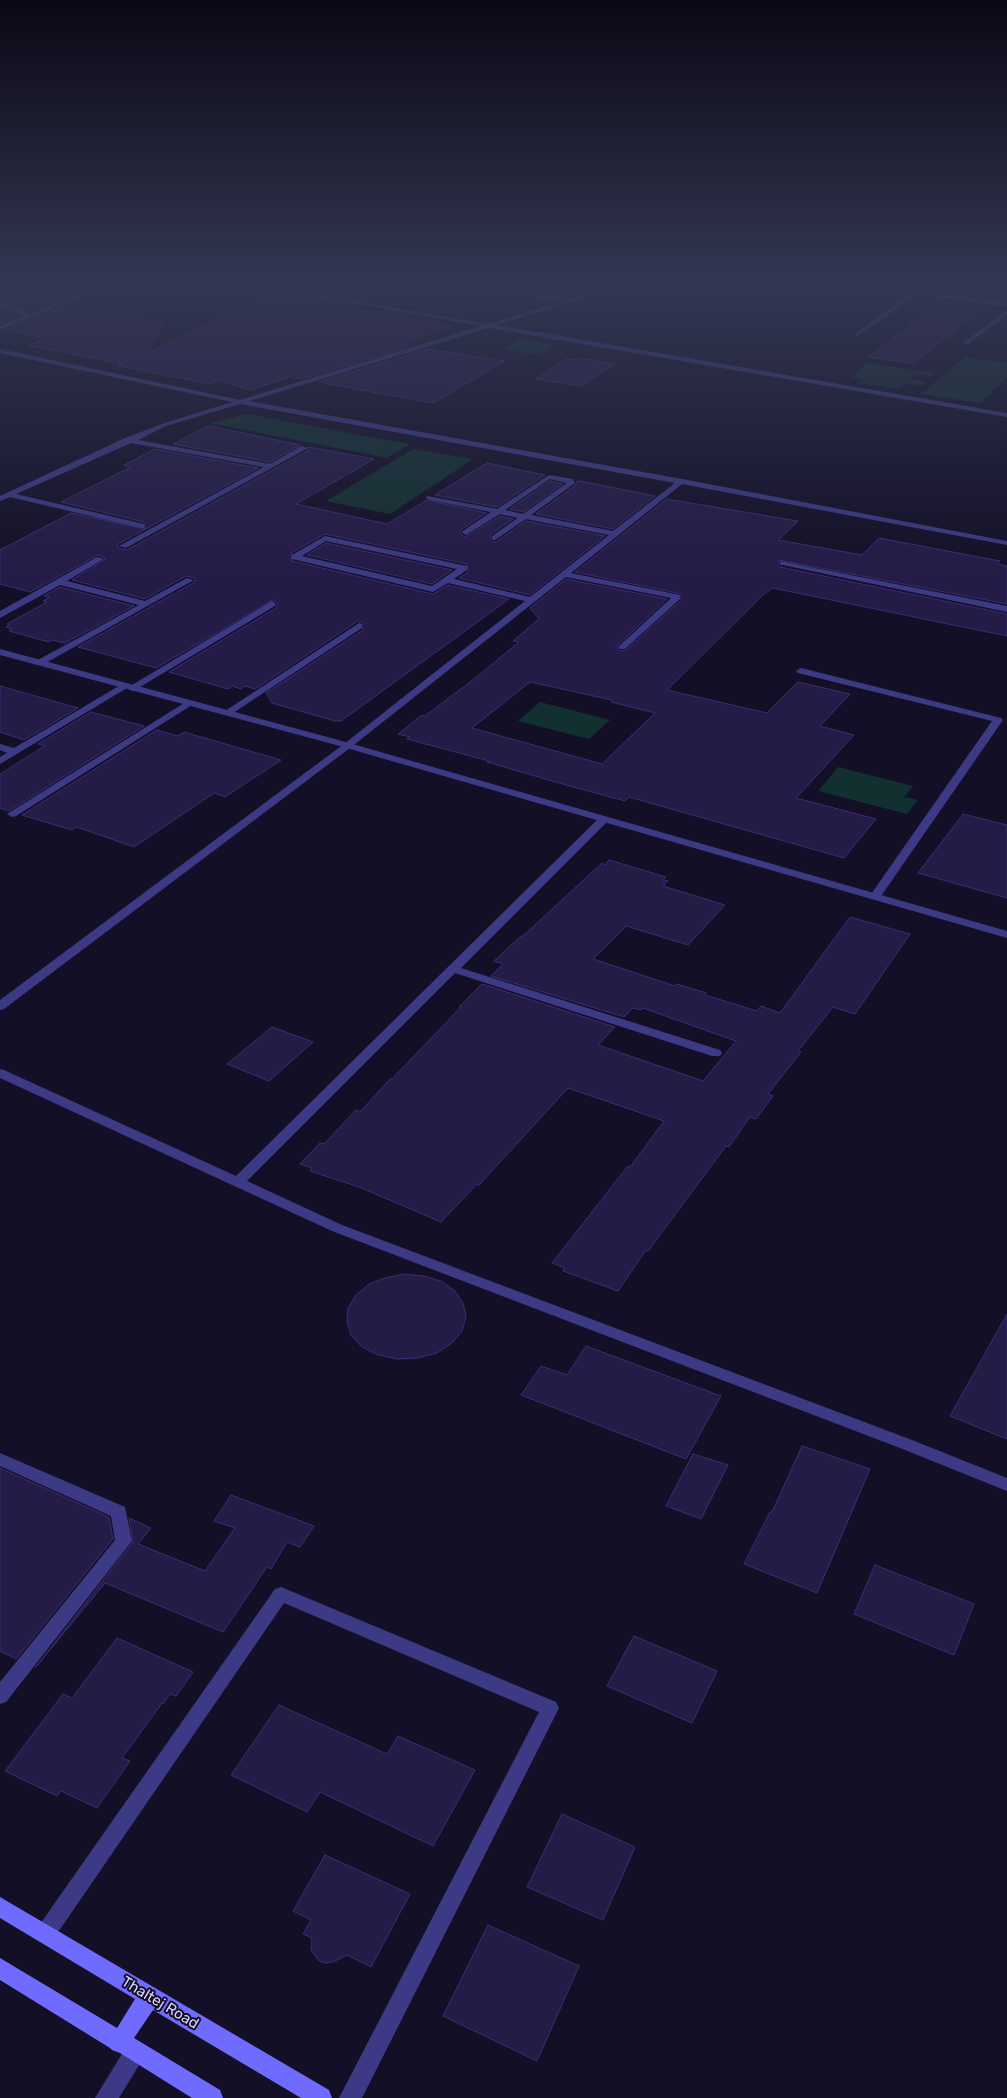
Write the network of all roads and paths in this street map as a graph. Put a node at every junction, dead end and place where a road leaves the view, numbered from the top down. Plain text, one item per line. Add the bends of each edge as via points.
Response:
1 (129, 379) edge
2 (313, 379) edge
3 (797, 379) edge
4 (236, 402) junction
5 (1007, 414) edge
6 (128, 440) junction
7 (304, 448) dead end
8 (570, 461) junction
9 (271, 466) junction
10 (563, 466) dead end
11 (556, 472) dead end
12 (549, 477) junction
13 (682, 481) junction
14 (0, 489) edge
15 (11, 494) junction
16 (430, 498) dead end
17 (0, 499) edge
18 (499, 511) junction
19 (524, 516) junction
20 (142, 526) dead end
21 (466, 533) dead end
22 (615, 534) junction
23 (495, 538) dead end
24 (1007, 543) edge
25 (123, 546) dead end
26 (100, 559) dead end
27 (783, 563) dead end
28 (565, 574) junction
29 (190, 580) dead end
30 (447, 580) junction
31 (60, 582) junction
32 (532, 600) junction
33 (146, 604) junction
34 (272, 604) dead end
35 (1007, 609) edge
36 (0, 615) edge
37 (359, 626) dead end
38 (622, 647) dead end
39 (0, 652) edge
40 (39, 663) junction
41 (801, 671) dead end
42 (128, 687) junction
43 (189, 703) junction
44 (227, 713) junction
45 (347, 746) junction
46 (0, 748) edge
47 (15, 752) junction
48 (0, 761) edge
49 (12, 814) dead end
50 (604, 820) junction
51 (875, 897) junction
52 (1007, 935) edge
53 (453, 969) junction
54 (0, 1006) edge
55 (716, 1054) dead end
56 (0, 1073) edge
57 (238, 1182) junction
58 (0, 1459) edge
59 (1007, 1485) edge
60 (0, 1696) edge
61 (0, 1907) edge
62 (45, 1934) junction
63 (0, 1968) edge
64 (149, 1997) junction
65 (128, 2048) junction
66 (106, 2098) edge
67 (212, 2098) edge
68 (321, 2098) edge
69 (350, 2098) edge

1 - 4 street
2 - 4 street
3 - 5 street
4 - 6 street
4 - 8 street
6 - 9 street
6 - 15 street
7 - 9 street
8 - 10 street
8 - 13 street
9 - 25 street
11 - 12 street
12 - 18 street
12 - 19 street via 570,483
13 - 22 street
13 - 24 street
14 - 15 street
15 - 17 street
15 - 20 street
16 - 18 street
18 - 19 street
18 - 21 street
19 - 22 street
19 - 23 street
22 - 28 street
26 - 31 street
27 - 35 street
28 - 32 street
28 - 38 street via 677,597
29 - 33 street
30 - 30 street via 433,589 295,556 325,538 464,568
30 - 32 street
31 - 33 street
31 - 36 street
32 - 45 street
33 - 40 street
34 - 42 street
37 - 44 street
39 - 40 street
40 - 42 street
41 - 51 street via 998,720
42 - 43 street
42 - 47 street
43 - 44 street
43 - 49 street
44 - 45 street
45 - 50 street
45 - 54 street
46 - 47 street
47 - 48 street
50 - 51 street
50 - 53 street
51 - 52 street
53 - 55 street
53 - 57 street
56 - 57 street
57 - 59 street via 337,1228
58 - 60 street via 118,1512 124,1541
61 - 62 main road, Thaltej Road
62 - 64 main road, Thaltej Road
62 - 69 street via 280,1594 550,1708
63 - 65 main road
64 - 65 main road
64 - 68 main road, Thaltej Road
65 - 66 street
65 - 67 main road

